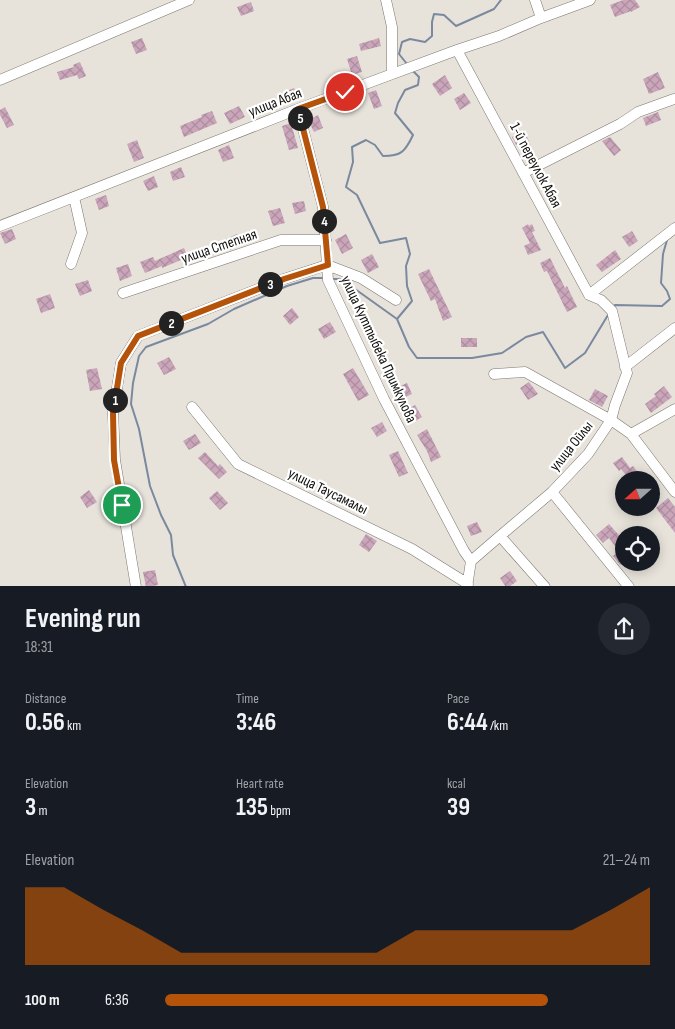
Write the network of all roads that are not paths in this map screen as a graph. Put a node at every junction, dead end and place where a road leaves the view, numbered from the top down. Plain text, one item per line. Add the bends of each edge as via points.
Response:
1 (189, 0) edge
2 (386, 0) edge
3 (536, 0) edge
4 (590, 0) edge
5 (541, 18) junction
6 (456, 50) junction
7 (392, 74) junction
8 (0, 80) edge
9 (674, 99) edge
10 (298, 109) junction
11 (523, 173) junction
12 (74, 197) junction
13 (0, 226) edge
14 (675, 228) edge
15 (326, 240) junction
16 (71, 264) dead end
17 (328, 265) junction
18 (123, 294) dead end
19 (589, 294) junction
20 (396, 300) dead end
21 (675, 328) edge
22 (625, 367) junction
23 (494, 374) dead end
24 (192, 407) dead end
25 (675, 409) edge
26 (611, 420) junction
27 (631, 434) junction
28 (552, 492) junction
29 (675, 492) edge
30 (500, 536) junction
31 (471, 561) junction
32 (468, 585) edge
33 (136, 586) edge
34 (545, 586) edge
35 (629, 586) edge

1 - 8 street
2 - 7 street via 392,27
3 - 5 street
4 - 5 street, улица Абая
5 - 6 street, улица Абая
6 - 7 street, улица Абая
6 - 11 street, 1-й переулок Абая
7 - 10 street, улица Абая
9 - 11 street via 638,112
10 - 12 street, улица Абая
10 - 15 street, улица Куттыбека Примкулова via 323,207
11 - 19 street, 1-й переулок Абая
12 - 13 street, улица Абая
12 - 16 street via 82,234
14 - 19 street
15 - 17 street, улица Куттыбека Примкулова
15 - 18 street, улица Степная via 282,240
17 - 20 street via 361,278
17 - 31 street, улица Куттыбека Примкулова via 328,280 384,399
17 - 33 street via 138,336 121,363 113,413 114,460
19 - 22 street, улица Ойлы via 601,300 612,312
21 - 22 street
22 - 26 street, улица Ойлы via 627,373
23 - 26 street via 525,372
24 - 32 street, улица Таусамалы via 238,464 412,549
25 - 27 street
26 - 27 street
26 - 28 street, улица Ойлы via 588,454
27 - 29 street
28 - 30 street, улица Ойлы
28 - 35 street
30 - 31 street
30 - 34 street
31 - 32 street

